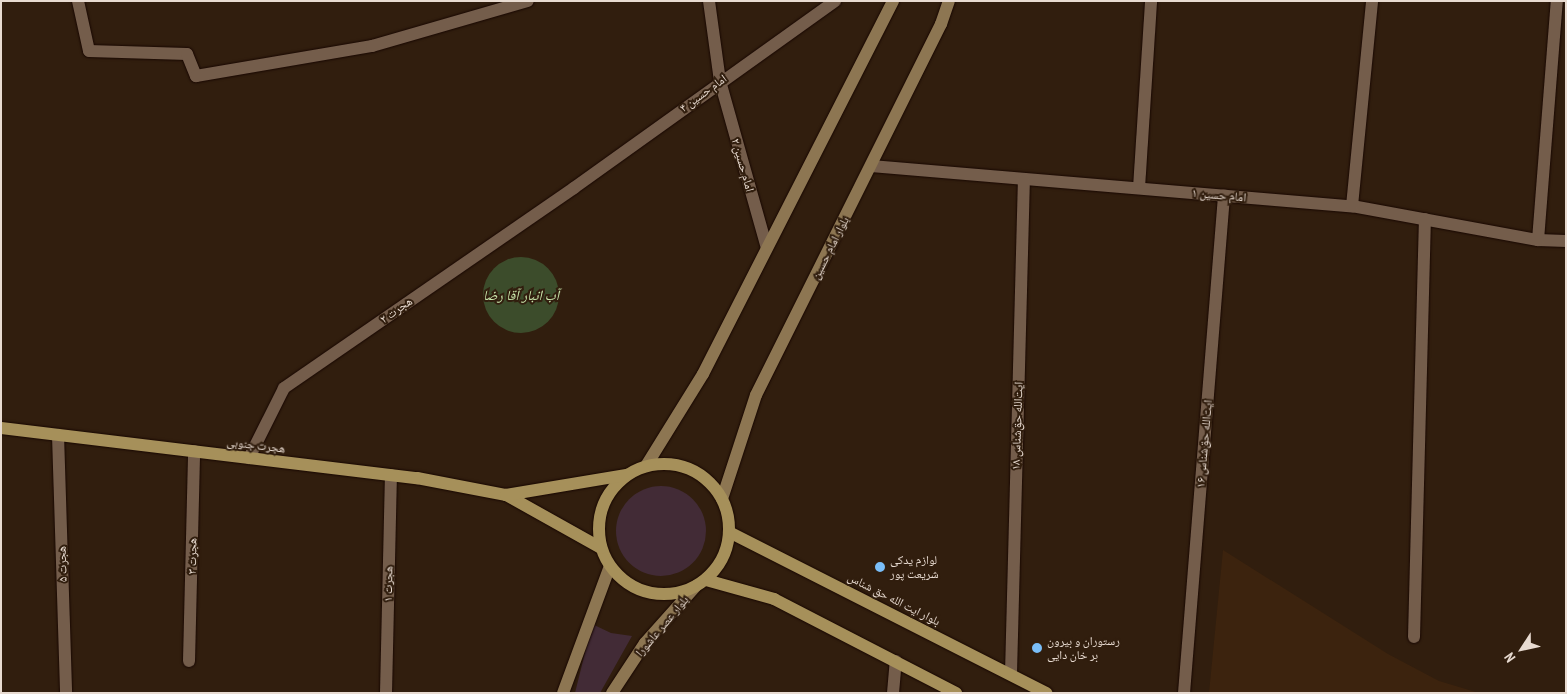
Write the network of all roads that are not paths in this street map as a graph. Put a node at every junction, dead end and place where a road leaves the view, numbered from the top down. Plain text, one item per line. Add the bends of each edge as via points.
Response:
1 (78, 1) edge
2 (528, 1) edge
3 (709, 1) edge
4 (835, 1) edge
5 (893, 1) edge
6 (948, 1) edge
7 (1151, 1) edge
8 (1372, 1) edge
9 (1557, 1) edge
10 (720, 81) junction
11 (871, 166) junction
12 (1024, 179) junction
13 (574, 188) joint
14 (1139, 188) junction
15 (1224, 196) junction
16 (1352, 206) junction
17 (1425, 220) junction
18 (1538, 240) junction
19 (1566, 241) edge
20 (767, 248) junction
21 (1, 428) edge
22 (58, 435) junction
23 (194, 451) junction
24 (249, 458) junction
25 (646, 466) junction
26 (391, 475) junction
27 (626, 475) junction
28 (506, 495) junction
29 (722, 499) junction
30 (729, 532) junction
31 (601, 548) junction
32 (610, 566) junction
33 (701, 583) junction
34 (1414, 637) dead end
35 (189, 661) dead end
36 (896, 661) junction
37 (1011, 673) junction
38 (66, 693) edge
39 (386, 693) edge
40 (563, 693) edge
41 (612, 693) edge
42 (893, 693) edge
43 (956, 693) edge
44 (1046, 693) edge
45 (1184, 693) edge

1 - 2 street via 89,50 187,54 196,76 372,46
3 - 10 street, امام حسین ۲
4 - 10 street, امام حسین ۴
5 - 20 main road
6 - 11 main road, بلوار امام حسین via 941,24
7 - 14 street
8 - 16 street
9 - 18 street
10 - 13 street, امام حسین ۴
10 - 20 street, امام حسین ۲
11 - 12 street, امام حسین ۱
11 - 29 main road, بلوار امام حسین via 756,395
12 - 14 street, امام حسین ۱
12 - 37 street, ایت‌الله حق‌شناس ۱۸
13 - 24 street, هجرت ۲ via 284,388
14 - 15 street, امام حسین ۱
15 - 16 street, امام حسین ۱
15 - 45 street, ایت‌الله حق‌شناس ۱۶
16 - 17 street, امام حسین ۱
17 - 18 street, امام حسین ۱
17 - 34 street
18 - 19 street, امام حسین ۱
20 - 25 main road via 703,374
21 - 22 main road, هجرت جنوبی
22 - 23 main road, هجرت جنوبی
22 - 38 street, هجرت ۵
23 - 24 main road, هجرت جنوبی
23 - 35 street, هجرت ۳
24 - 26 main road, هجرت جنوبی
25 - 27 main road
25 - 29 main road via 668,464 690,469 709,481
26 - 28 main road, هجرت جنوبی
26 - 39 street, هجرت ۱
27 - 28 main road, هجرت جنوبی
27 - 31 main road via 611,490 601,510 598,529
28 - 31 main road, هجرت جنوبی
29 - 30 main road
30 - 33 main road via 720,562
30 - 37 main road, بلوار ایت الله حق شناس
31 - 32 main road
32 - 33 main road via 623,580 658,594
32 - 40 main road
33 - 36 main road via 774,600
33 - 41 main road, بلوار عصر عاشورا via 645,643
36 - 42 street
36 - 43 main road
37 - 44 main road, بلوار ایت الله حق شناس

